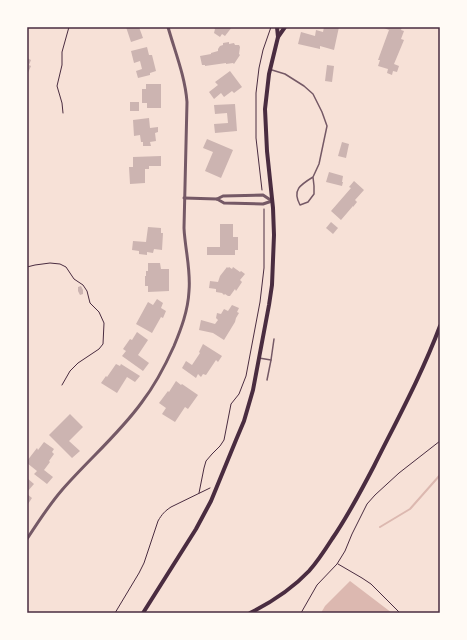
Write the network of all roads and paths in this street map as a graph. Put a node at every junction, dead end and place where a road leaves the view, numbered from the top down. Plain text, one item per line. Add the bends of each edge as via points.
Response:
1 (69, 27) edge
2 (168, 27) edge
3 (271, 27) edge
4 (277, 27) edge
5 (285, 27) edge
6 (278, 37) junction
7 (270, 70) junction
8 (63, 113) dead end
9 (313, 178) junction
10 (242, 195) junction
11 (263, 195) junction
12 (184, 198) junction
13 (217, 199) junction
14 (272, 201) junction
15 (242, 204) junction
16 (263, 204) junction
17 (27, 267) edge
18 (440, 326) edge
19 (274, 338) dead end
20 (259, 358) junction
21 (271, 360) junction
22 (268, 380) dead end
23 (62, 385) dead end
24 (440, 442) edge
25 (218, 485) junction
26 (199, 493) junction
27 (27, 539) edge
28 (337, 564) junction
29 (115, 613) edge
30 (143, 613) edge
31 (250, 613) edge
32 (301, 613) edge
33 (400, 613) edge

1 - 8 path via 57,86
2 - 12 street via 186,89
3 - 11 path via 263,50 256,93 256,138
4 - 6 main road
5 - 6 main road
6 - 7 main road
7 - 9 lane via 285,74 304,86 313,94 322,112 327,126 319,164
7 - 14 main road via 266,92 265,129
9 - 9 lane via 314,194 308,202 300,205 296,195 300,186
10 - 11 street
10 - 13 street via 223,196
10 - 15 street
11 - 14 street
12 - 13 street
12 - 27 street via 184,239 189,264 190,290 185,317 170,354 142,403 62,490
13 - 15 street via 224,203
14 - 16 street
14 - 20 main road via 272,286
15 - 16 street
16 - 26 path via 264,268 246,376 239,394 231,404 224,440 206,461
17 - 23 path via 50,263 66,267 83,285 90,303 99,312 104,323 103,344 78,362
18 - 31 main road via 417,380 378,458 347,517 324,552 296,583 279,597
19 - 21 lane
20 - 21 lane
20 - 25 main road via 244,421
21 - 22 lane
24 - 28 path via 375,495 364,510
25 - 26 path
25 - 30 main road via 196,529
26 - 29 path via 165,510 161,515 144,563
28 - 32 path via 317,585
28 - 33 path via 371,584

